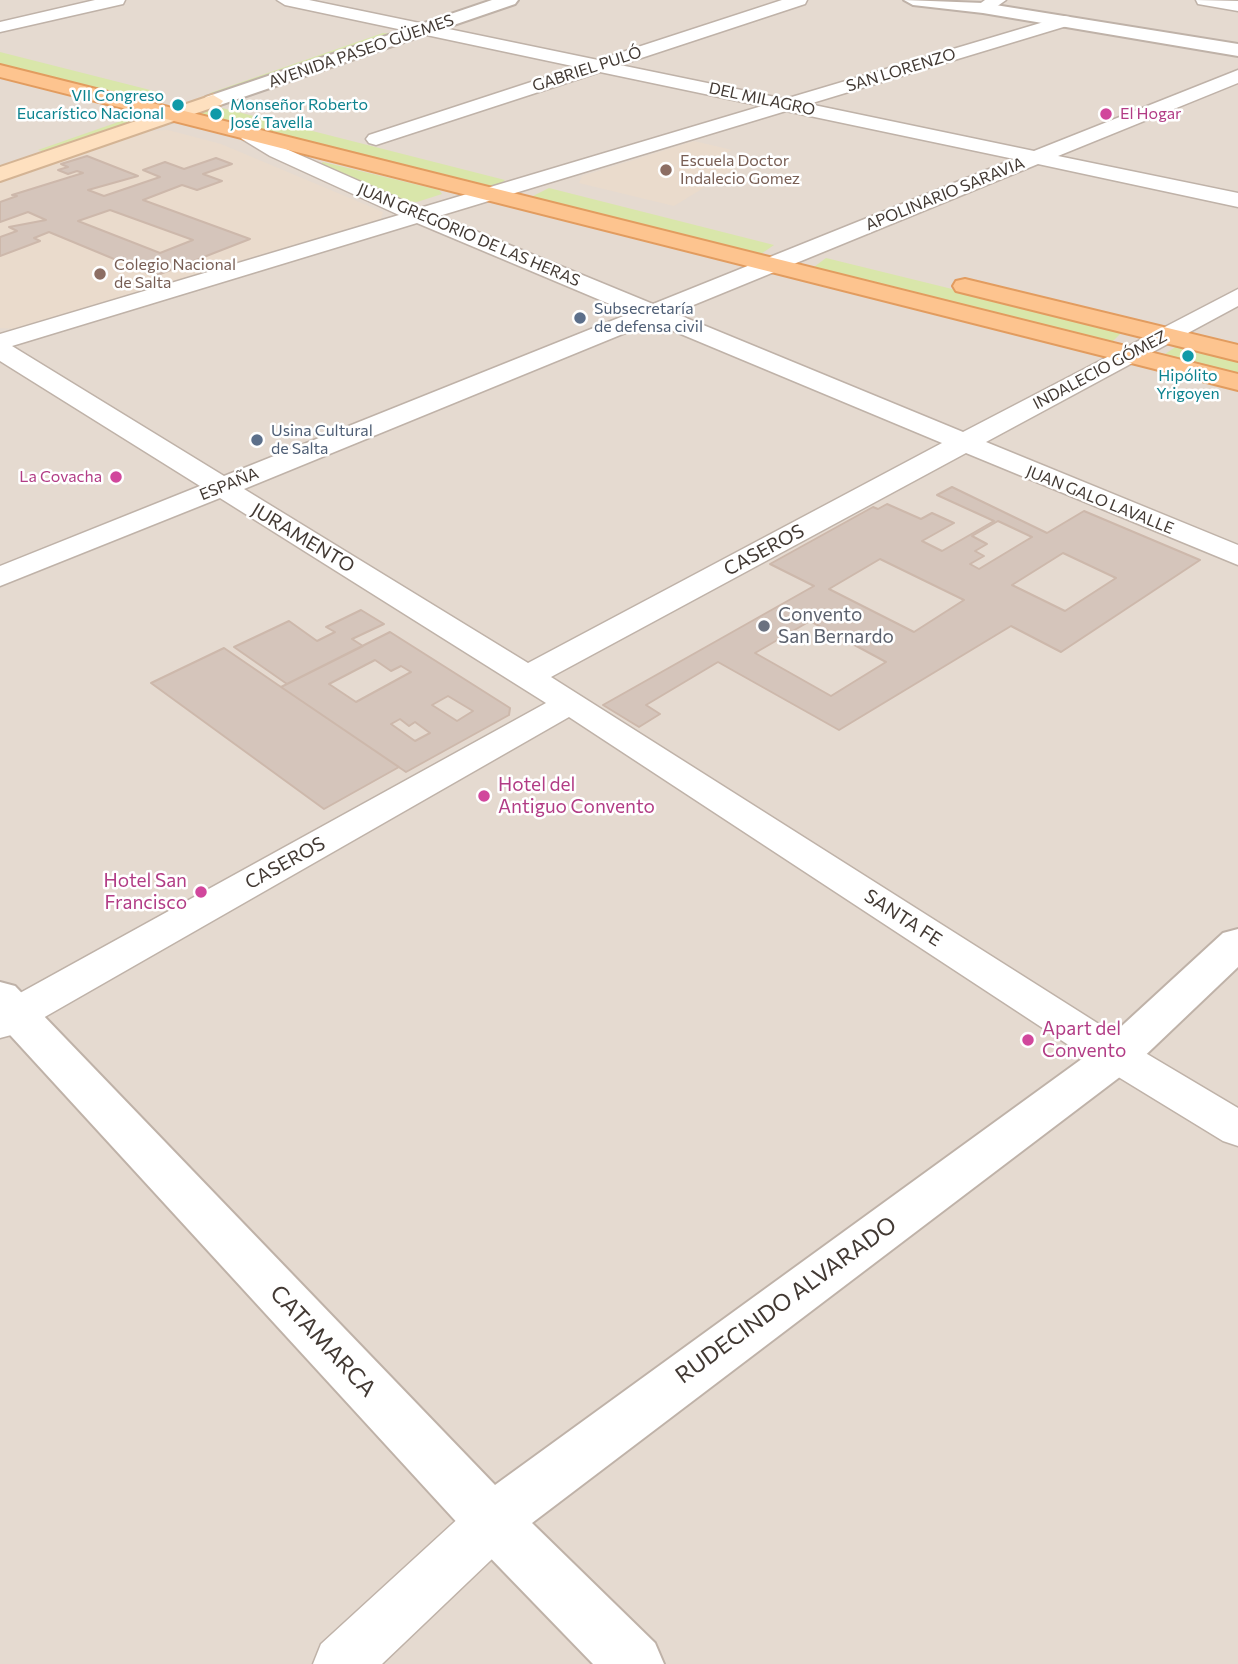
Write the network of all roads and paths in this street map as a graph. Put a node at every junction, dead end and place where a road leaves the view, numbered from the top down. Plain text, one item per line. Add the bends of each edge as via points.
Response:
1 (117, 0) edge
2 (285, 0) edge
3 (468, 0) edge
4 (509, 0) edge
5 (799, 0) edge
6 (913, 0) edge
7 (1204, 0) edge
8 (990, 4) edge
9 (1238, 6) edge
10 (1064, 20) junction
11 (400, 23) junction
12 (0, 27) edge
13 (427, 28) junction
14 (1238, 50) edge
15 (600, 65) junction
16 (0, 71) edge
17 (1238, 76) edge
18 (179, 93) junction
19 (213, 101) junction
20 (788, 105) junction
21 (143, 108) junction
22 (247, 109) dead end
23 (172, 116) junction
24 (350, 133) dead end
25 (248, 135) junction
26 (376, 139) junction
27 (413, 149) dead end
28 (0, 156) edge
29 (1038, 157) junction
30 (0, 174) edge
31 (538, 180) junction
32 (497, 183) junction
33 (584, 192) dead end
34 (1238, 200) edge
35 (422, 217) junction
36 (774, 240) dead end
37 (811, 249) junction
38 (848, 258) dead end
39 (776, 265) junction
40 (940, 280) dead end
41 (1238, 296) edge
42 (653, 313) junction
43 (1166, 335) junction
44 (0, 342) edge
45 (0, 350) edge
46 (1126, 354) junction
47 (1238, 354) edge
48 (1238, 382) edge
49 (962, 444) junction
50 (220, 488) junction
51 (1238, 556) edge
52 (0, 577) edge
53 (528, 676) junction
54 (570, 703) junction
55 (1238, 943) edge
56 (5, 1011) edge
57 (1118, 1056) junction
58 (1238, 1129) edge
59 (493, 1522) junction
60 (341, 1664) edge
61 (634, 1664) edge

1 - 12 street
2 - 11 street, DEL MILAGRO
3 - 11 street, AVENIDA PASEO GÜEMES
4 - 13 street, AVENIDA PASEO GÜEMES
5 - 15 street, GABRIEL PULÓ
6 - 8 street
7 - 9 street
8 - 10 street
10 - 14 street
10 - 20 street, SAN LORENZO
11 - 13 street, DEL MILAGRO
11 - 18 street, AVENIDA PASEO GÜEMES
13 - 15 street, DEL MILAGRO
13 - 19 street, AVENIDA PASEO GÜEMES
15 - 20 street, DEL MILAGRO
15 - 26 street, GABRIEL PULÓ
16 - 21 main road
17 - 29 street, APOLINARIO SARAVIA
18 - 19 main road
18 - 21 main road
19 - 22 main road
19 - 23 main road
20 - 29 street, DEL MILAGRO
20 - 31 street, SAN LORENZO
21 - 23 main road
21 - 28 main road
23 - 25 main road
23 - 30 main road
24 - 26 main road
25 - 32 main road
25 - 35 street, JUAN GREGORIO DE LAS HERAS
26 - 27 main road
29 - 34 street, DEL MILAGRO
29 - 37 street, APOLINARIO SARAVIA
31 - 32 street, SAN LORENZO
31 - 33 main road
32 - 35 street, SAN LORENZO
32 - 39 main road
35 - 42 street, JUAN GREGORIO DE LAS HERAS
35 - 44 street, SAN LORENZO
36 - 37 main road
37 - 38 main road
37 - 39 street, APOLINARIO SARAVIA
39 - 42 street, APOLINARIO SARAVIA
39 - 46 main road
40 - 43 main road
41 - 43 street, INDALECIO GÓMEZ
42 - 49 street, JUAN GREGORIO DE LAS HERAS
42 - 50 street, ESPAÑA
43 - 46 street, INDALECIO GÓMEZ
43 - 47 main road
45 - 50 street, JURAMENTO
46 - 48 main road
46 - 49 street, INDALECIO GÓMEZ
49 - 51 street, JUAN GALO LAVALLE
49 - 53 street, CASEROS
50 - 52 street, ESPAÑA
50 - 53 street, JURAMENTO
53 - 54 street, JURAMENTO
54 - 56 street, CASEROS
54 - 57 street, SANTA FE
55 - 57 street, RUDECINDO ALVARADO
56 - 59 street, CATAMARCA
57 - 58 street, SANTA FE
57 - 59 street, RUDECINDO ALVARADO via 536,1485
59 - 60 street, RUDECINDO ALVARADO
59 - 61 street, CATAMARCA

